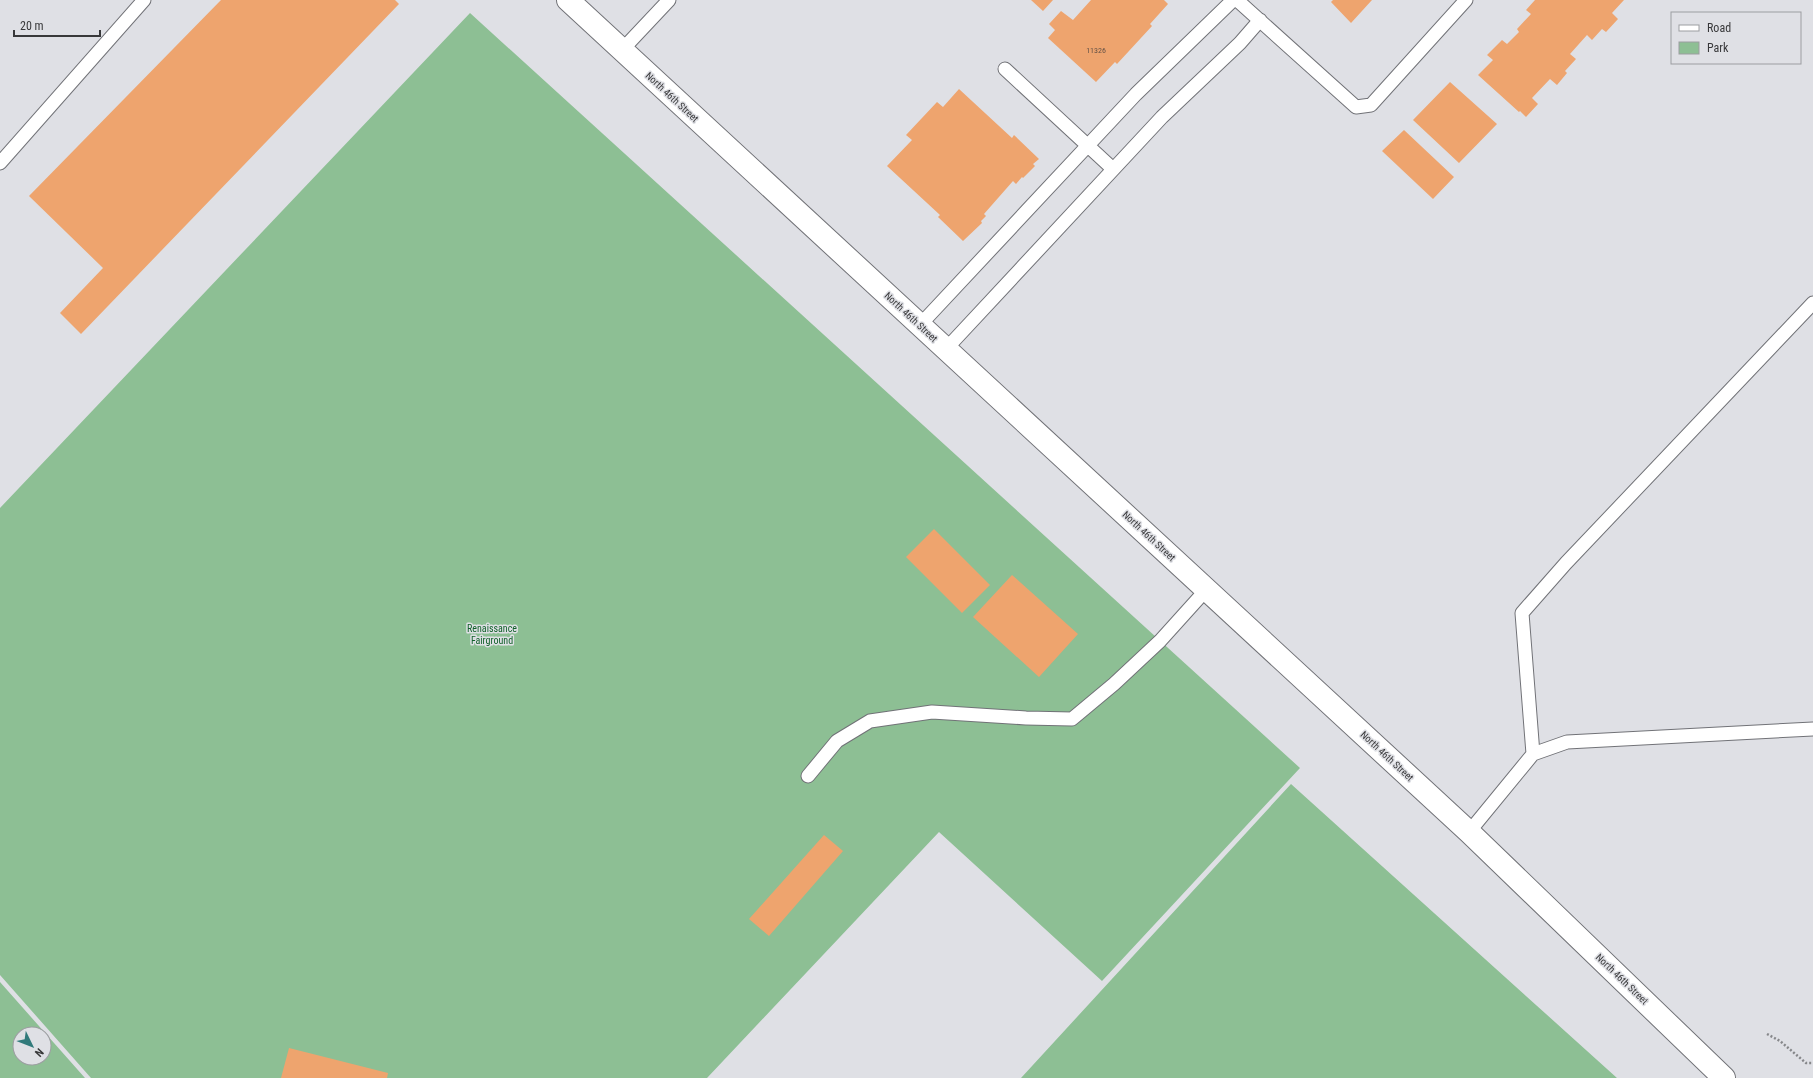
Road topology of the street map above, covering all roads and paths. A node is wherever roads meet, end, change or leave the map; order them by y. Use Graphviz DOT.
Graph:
graph roads {
  1 [pos="144,0"];
  2 [pos="568,0"];
  3 [pos="669,0"];
  4 [pos="1233,0"];
  5 [pos="1237,0"];
  6 [pos="1466,0"];
  7 [pos="1260,20"];
  8 [pos="622,50"];
  9 [pos="1005,69"];
  10 [pos="1087,145"];
  11 [pos="0,163"];
  12 [pos="1114,169"];
  13 [pos="1813,303"];
  14 [pos="920,325"];
  15 [pos="946,349"];
  16 [pos="1206,590"];
  17 [pos="1813,730"];
  18 [pos="1533,754"];
  19 [pos="808,776"];
  20 [pos="1469,832"];
  21 [pos="1767,1034"];
  22 [pos="1813,1064"];
  23 [pos="1724,1078"];
  1 -- 11 [label="lane"];
  2 -- 8 [label="street, North 46th Street"];
  3 -- 8 [label="lane"];
  4 -- 10 [label="lane"];
  5 -- 7 [label="lane"];
  6 -- 7 [label="lane"];
  7 -- 12 [label="lane"];
  8 -- 14 [label="street, North 46th Street"];
  9 -- 10 [label="lane"];
  10 -- 12 [label="lane"];
  10 -- 14 [label="lane"];
  12 -- 15 [label="lane"];
  13 -- 18 [label="lane"];
  14 -- 15 [label="street, North 46th Street"];
  15 -- 16 [label="street, North 46th Street"];
  16 -- 19 [label="lane"];
  16 -- 20 [label="street, North 46th Street"];
  17 -- 18 [label="lane"];
  18 -- 20 [label="lane"];
  20 -- 23 [label="street, North 46th Street"];
  21 -- 22 [label="path"];
}
